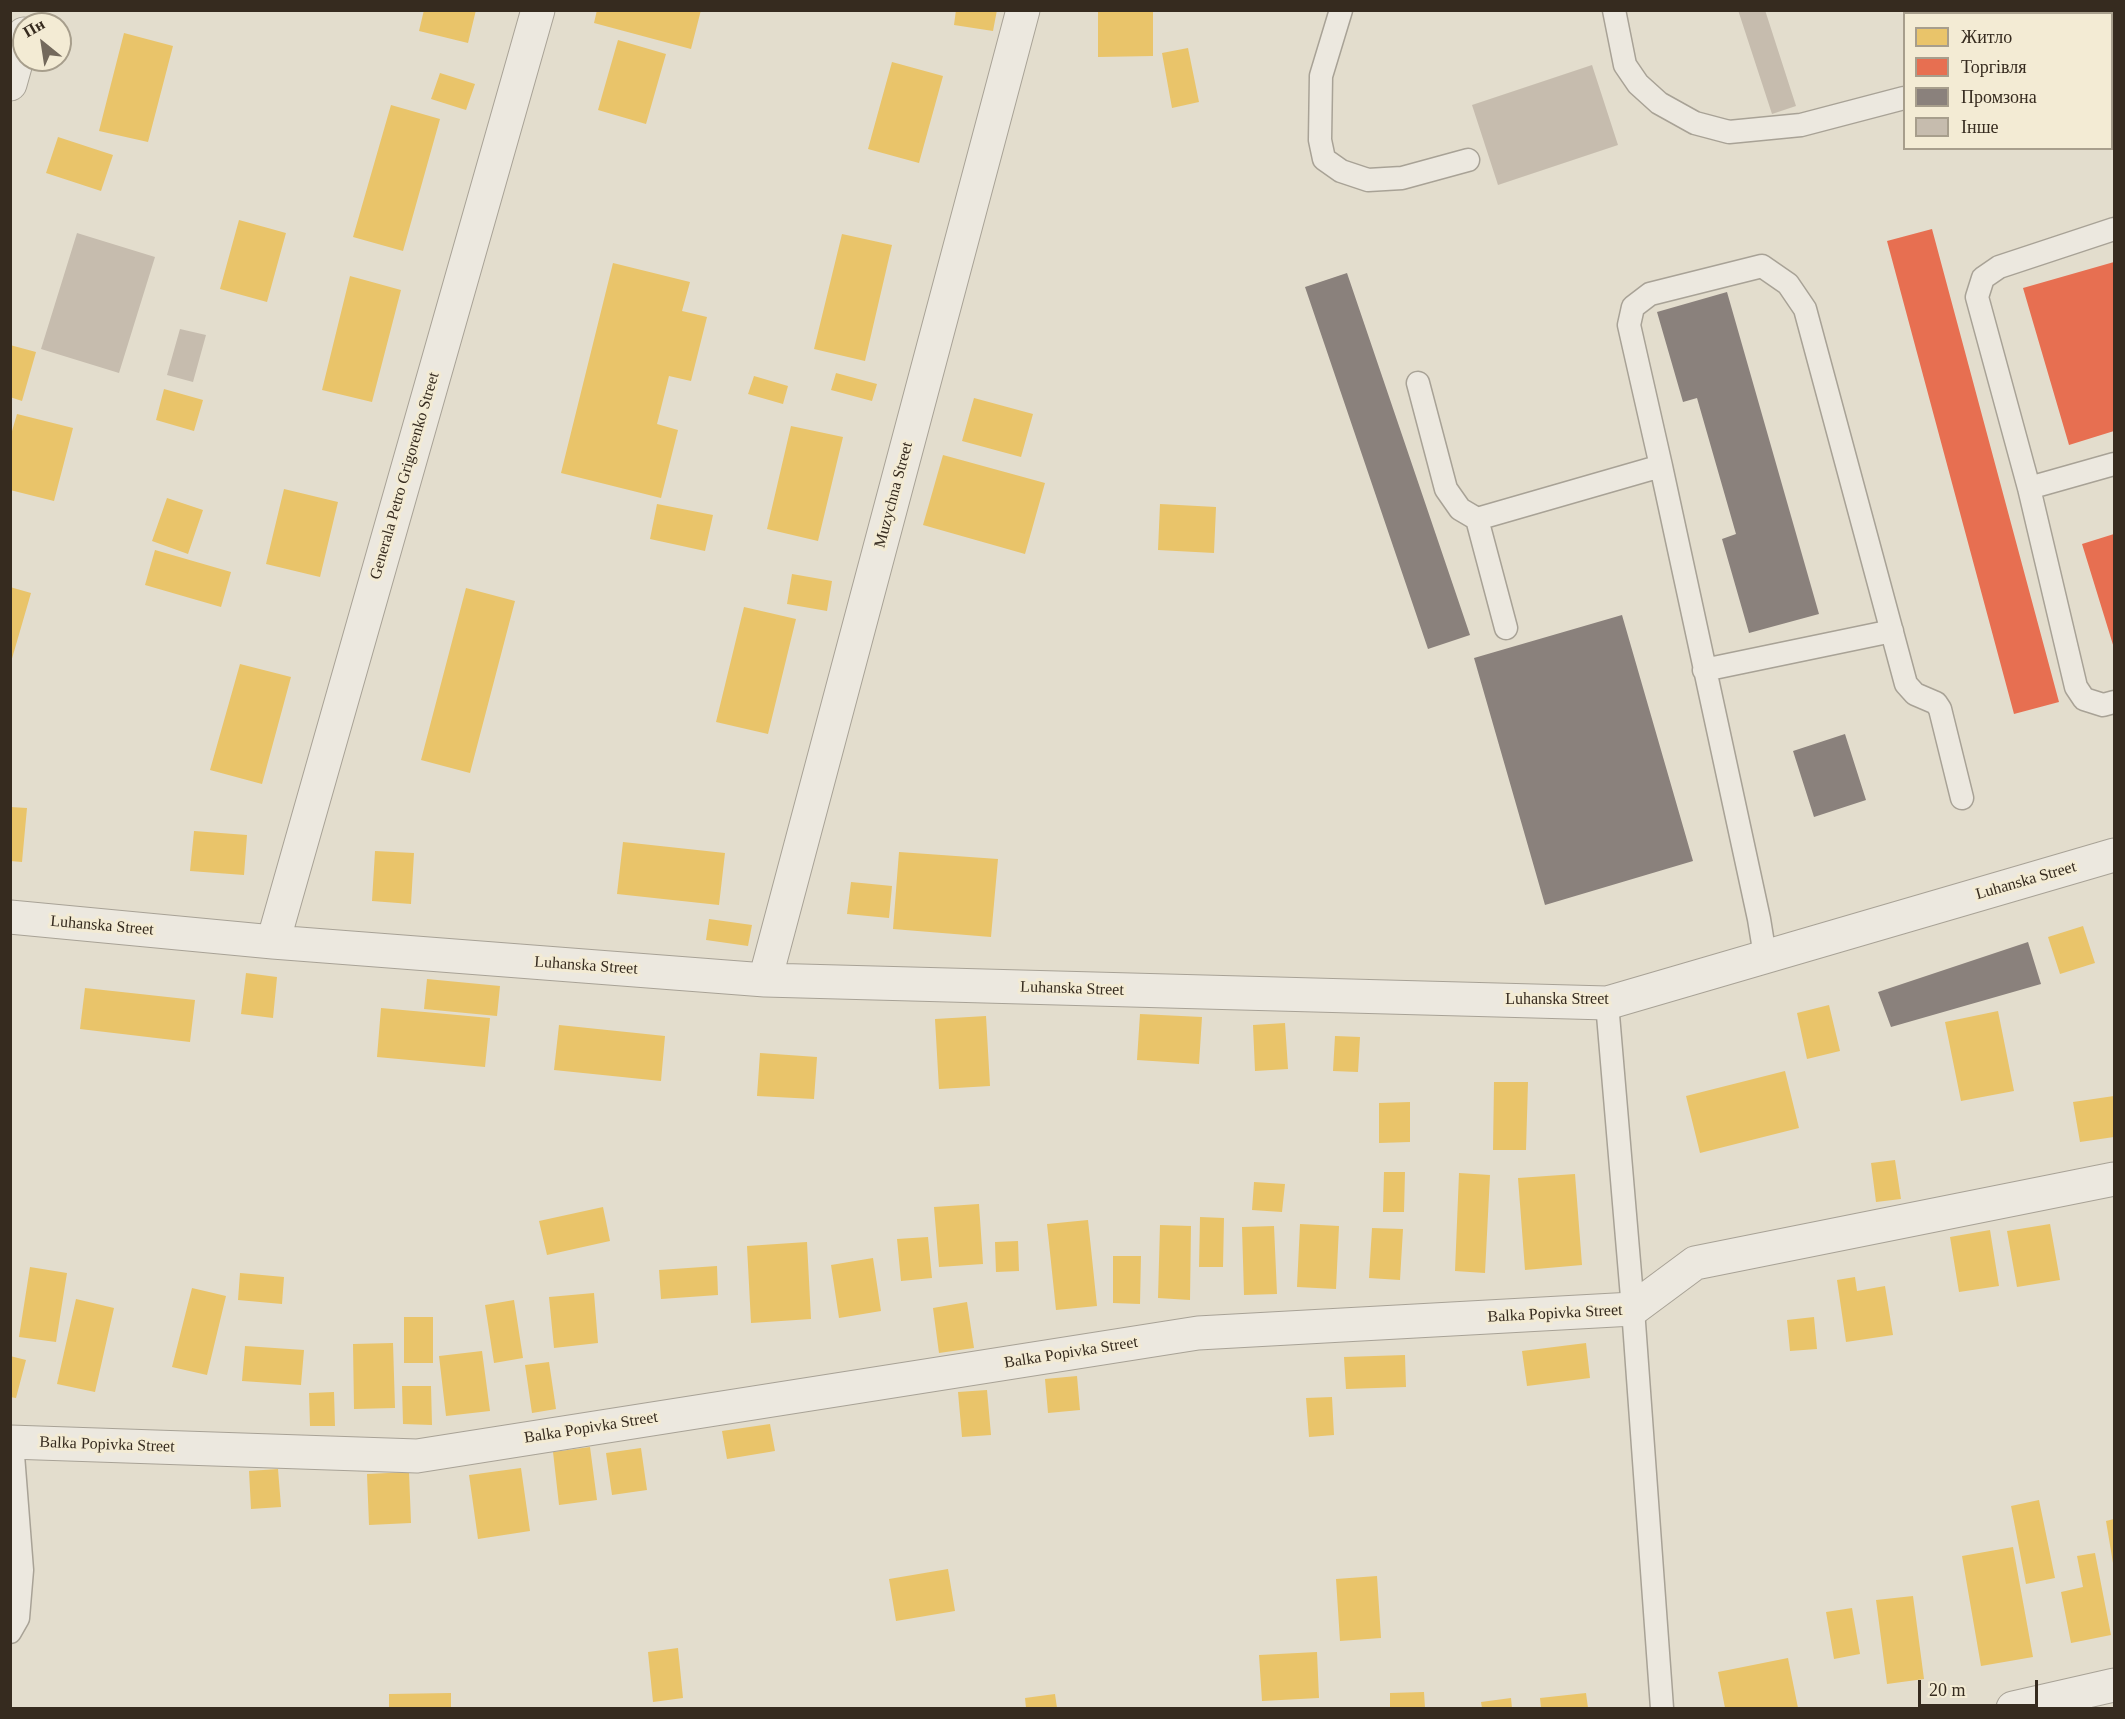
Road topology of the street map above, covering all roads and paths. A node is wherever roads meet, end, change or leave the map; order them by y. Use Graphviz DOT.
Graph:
graph roads {
  1 [pos="538,10"];
  2 [pos="1023,10"];
  3 [pos="1341,10"];
  4 [pos="1614,10"];
  5 [pos="1903,99"];
  6 [pos="1468,160"];
  7 [pos="2115,229"];
  8 [pos="1418,383"];
  9 [pos="2115,464"];
  10 [pos="1661,466"];
  11 [pos="2029,488"];
  12 [pos="1477,519"];
  13 [pos="1506,628"];
  14 [pos="1892,631"];
  15 [pos="1704,670"];
  16 [pos="2115,702"];
  17 [pos="1962,798"];
  18 [pos="2115,855"];
  19 [pos="10,917"];
  20 [pos="273,942"];
  21 [pos="1765,956"];
  22 [pos="765,980"];
  23 [pos="1607,1003"];
  24 [pos="2115,1179"];
  25 [pos="1633,1309"];
  26 [pos="11,1442"];
  27 [pos="10,1632"];
  28 [pos="2115,1686"];
  29 [pos="1662,1708"];
  30 [pos="2013,1708"];
  1 -- 20 [label="street, Generala Petro Grigorenko Street"];
  2 -- 22 [label="street, Muzychna Street"];
  3 -- 6 [label="lane"];
  4 -- 5 [label="lane"];
  7 -- 11 [label="lane"];
  8 -- 12 [label="lane"];
  9 -- 11 [label="lane"];
  10 -- 12 [label="lane"];
  10 -- 14 [label="lane"];
  10 -- 15 [label="lane"];
  11 -- 16 [label="lane"];
  12 -- 13 [label="lane"];
  14 -- 15 [label="lane"];
  14 -- 17 [label="lane"];
  15 -- 21 [label="lane"];
  18 -- 21 [label="street, Luhanska Street"];
  19 -- 20 [label="street, Luhanska Street"];
  20 -- 22 [label="street, Luhanska Street"];
  21 -- 23 [label="street, Luhanska Street"];
  22 -- 23 [label="street, Luhanska Street"];
  23 -- 25 [label="lane"];
  24 -- 25 [label="street, Balka Popivka Street"];
  25 -- 26 [label="street, Balka Popivka Street"];
  25 -- 29 [label="lane"];
  26 -- 27 [label="lane"];
  28 -- 30 [label="street"];
}
